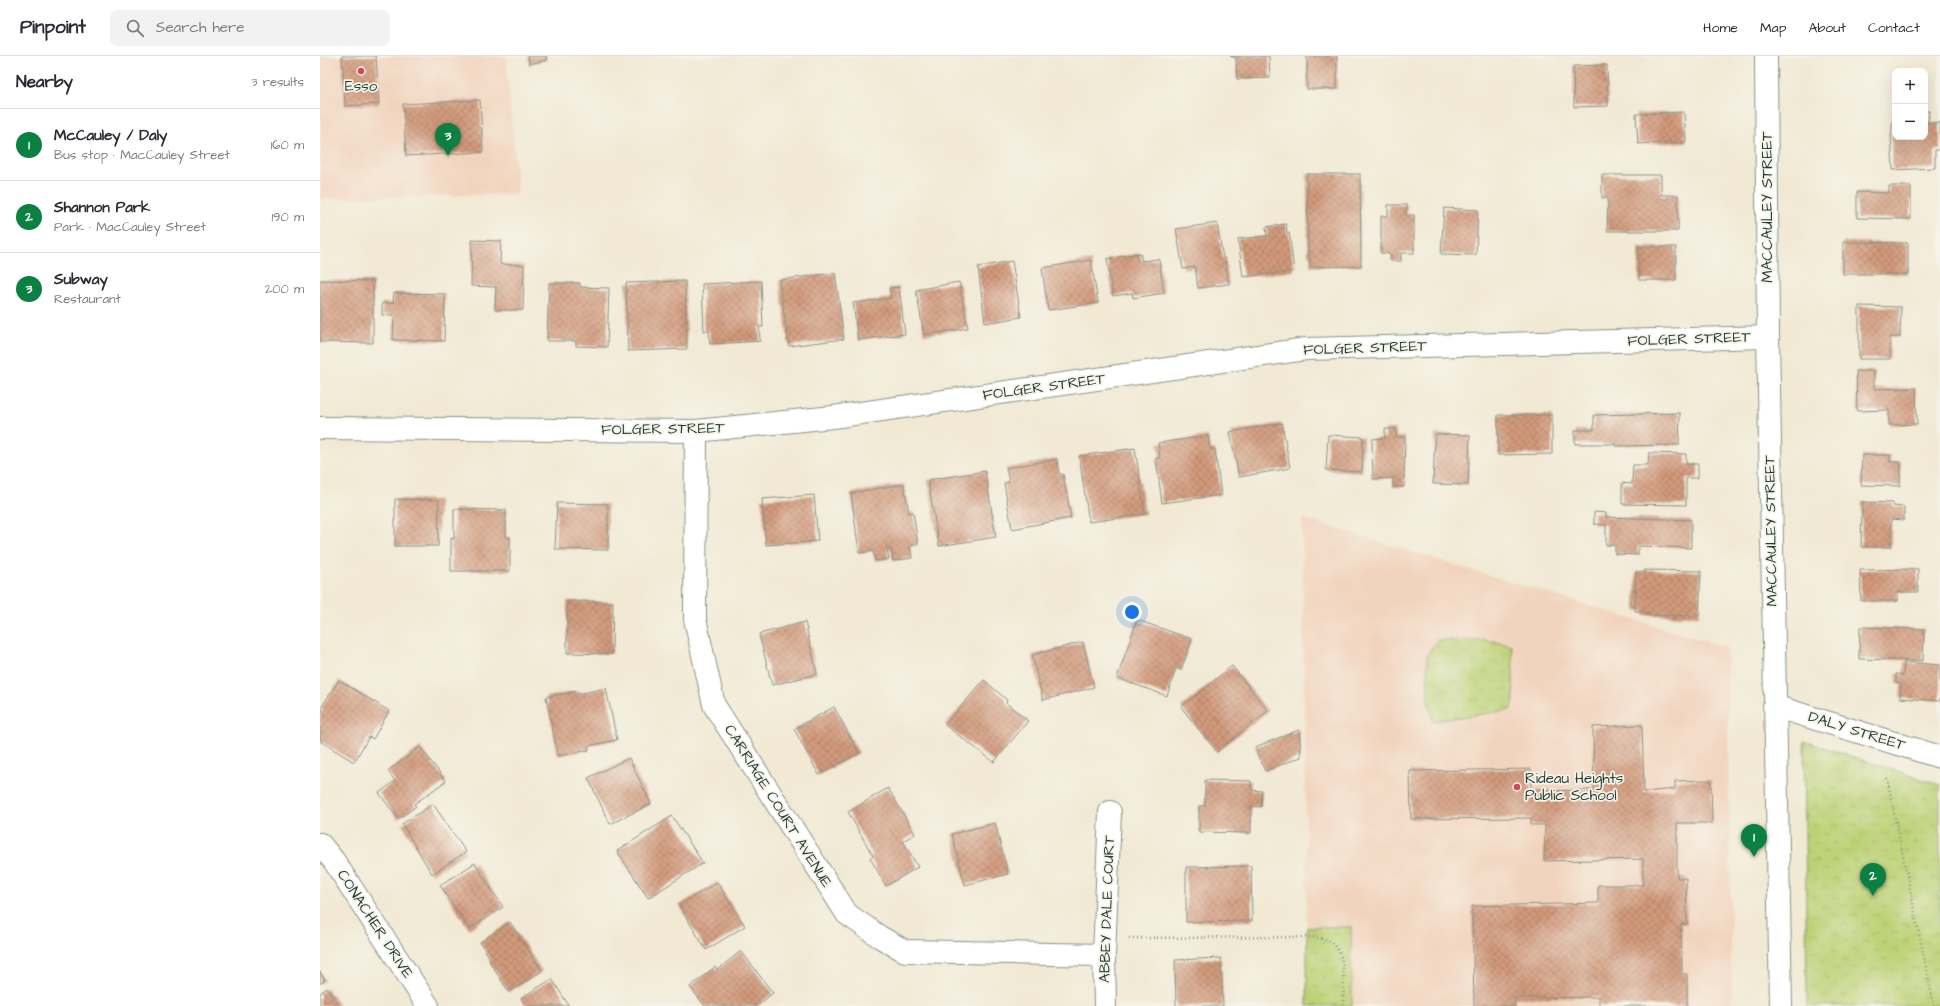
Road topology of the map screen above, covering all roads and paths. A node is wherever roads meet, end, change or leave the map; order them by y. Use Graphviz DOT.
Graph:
graph roads {
  1 [pos="1766,56"];
  2 [pos="1768,337"];
  3 [pos="320,428"];
  4 [pos="696,431"];
  5 [pos="1774,706"];
  6 [pos="1940,757"];
  7 [pos="1887,778"];
  8 [pos="1110,812"];
  9 [pos="320,844"];
  10 [pos="1105,947"];
  11 [pos="428,1006"];
  12 [pos="1105,1006"];
  13 [pos="1343,1006"];
  14 [pos="1781,1006"];
  15 [pos="1934,1006"];
  1 -- 2 [label="street, MACCAULEY STREET"];
  2 -- 4 [label="street, FOLGER STREET"];
  2 -- 5 [label="street, MACCAULEY STREET"];
  3 -- 4 [label="street, FOLGER STREET"];
  4 -- 10 [label="street, CARRIAGE COURT AVENUE"];
  5 -- 6 [label="street, DALY STREET"];
  5 -- 14 [label="street, MACCAULEY STREET"];
  7 -- 15 [label="path"];
  8 -- 10 [label="street, ABBEY DALE COURT"];
  9 -- 11 [label="street, CONACHER DRIVE"];
  10 -- 12 [label="street, ABBEY DALE COURT"];
  10 -- 13 [label="path"];
}
